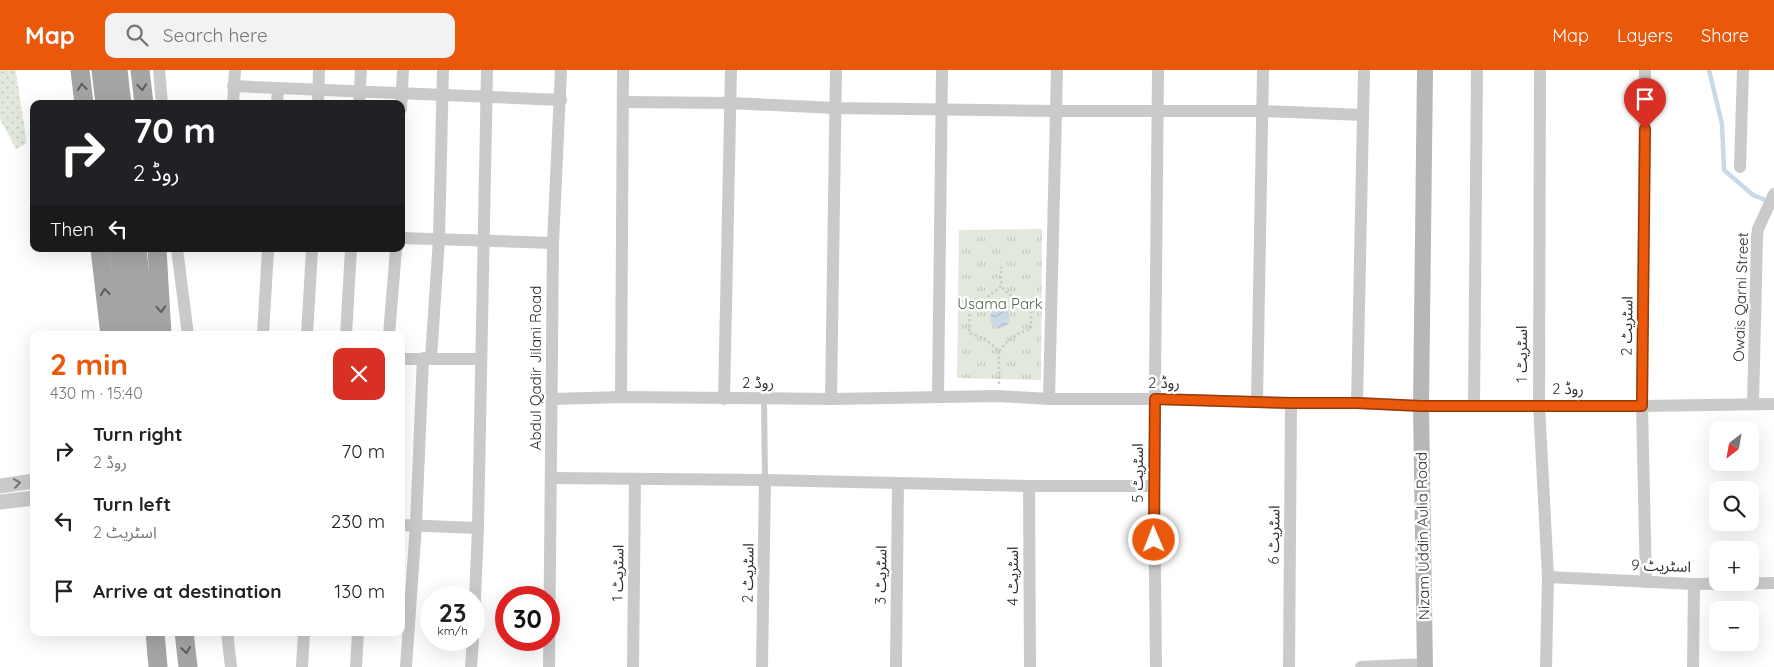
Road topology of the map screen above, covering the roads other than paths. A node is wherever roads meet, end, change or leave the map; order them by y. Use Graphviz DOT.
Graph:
graph roads {
  1 [pos="80,70"];
  2 [pos="101,70"];
  3 [pos="118,70"];
  4 [pos="140,70"];
  5 [pos="159,70"];
  6 [pos="235,70"];
  7 [pos="320,70"];
  8 [pos="361,70"];
  9 [pos="403,70"];
  10 [pos="443,70"];
  11 [pos="487,70"];
  12 [pos="561,70"];
  13 [pos="623,70"];
  14 [pos="731,70"];
  15 [pos="836,70"];
  16 [pos="942,70"];
  17 [pos="1057,70"];
  18 [pos="1158,70"];
  19 [pos="1263,70"];
  20 [pos="1364,70"];
  21 [pos="1425,70"];
  22 [pos="1478,70"];
  23 [pos="1540,70"];
  24 [pos="1646,70"];
  25 [pos="1743,70"];
  26 [pos="234,86"];
  27 [pos="278,88"];
  28 [pos="319,90"];
  29 [pos="402,93"];
  30 [pos="442,95"];
  31 [pos="486,96"];
  32 [pos="360,98"];
  33 [pos="84,100"];
  34 [pos="105,100"];
  35 [pos="122,100"];
  36 [pos="144,100"];
  37 [pos="162,100"];
  38 [pos="233,100"];
  39 [pos="277,100"];
  40 [pos="318,100"];
  41 [pos="402,100"];
  42 [pos="561,100"];
  43 [pos="623,102"];
  44 [pos="730,103"];
  45 [pos="835,108"];
  46 [pos="941,109"];
  47 [pos="1056,111"];
  48 [pos="1157,112"];
  49 [pos="1262,112"];
  50 [pos="1362,115"];
  51 [pos="1740,166"];
  52 [pos="1773,195"];
  53 [pos="405,238"];
  54 [pos="439,239"];
  55 [pos="485,242"];
  56 [pos="553,243"];
  57 [pos="100,252"];
  58 [pos="119,252"];
  59 [pos="137,252"];
  60 [pos="157,252"];
  61 [pos="177,252"];
  62 [pos="268,252"];
  63 [pos="312,252"];
  64 [pos="351,252"];
  65 [pos="396,252"];
  66 [pos="110,331"];
  67 [pos="128,331"];
  68 [pos="146,331"];
  69 [pos="162,331"];
  70 [pos="187,331"];
  71 [pos="263,331"];
  72 [pos="307,331"];
  73 [pos="346,331"];
  74 [pos="389,331"];
  75 [pos="427,358"];
  76 [pos="405,359"];
  77 [pos="481,359"];
  78 [pos="938,396"];
  79 [pos="621,397"];
  80 [pos="764,398"];
  81 [pos="553,399"];
  82 [pos="724,399"];
  83 [pos="831,399"];
  84 [pos="1049,399"];
  85 [pos="1155,399"];
  86 [pos="1257,402"];
  87 [pos="1291,403"];
  88 [pos="1357,403"];
  89 [pos="1753,404"];
  90 [pos="1774,404"];
  91 [pos="1538,405"];
  92 [pos="1421,406"];
  93 [pos="1474,406"];
  94 [pos="1642,406"];
  95 [pos="552,478"];
  96 [pos="635,480"];
  97 [pos="765,480"];
  98 [pos="30,482"];
  99 [pos="898,483"];
  100 [pos="0,486"];
  101 [pos="1029,486"];
  102 [pos="1154,486"];
  103 [pos="30,498"];
  104 [pos="0,502"];
  105 [pos="405,525"];
  106 [pos="416,525"];
  107 [pos="478,528"];
  108 [pos="1548,577"];
  109 [pos="1646,582"];
  110 [pos="1774,583"];
  111 [pos="1694,584"];
  112 [pos="476,586"];
  113 [pos="154,636"];
  114 [pos="184,636"];
  115 [pos="227,636"];
  116 [pos="304,636"];
  117 [pos="358,636"];
  118 [pos="472,651"];
  119 [pos="1425,665"];
  120 [pos="158,667"];
  121 [pos="188,667"];
  122 [pos="231,667"];
  123 [pos="302,667"];
  124 [pos="356,667"];
  125 [pos="406,667"];
  126 [pos="471,667"];
  127 [pos="550,667"];
  128 [pos="633,667"];
  129 [pos="762,667"];
  130 [pos="896,667"];
  131 [pos="1030,667"];
  132 [pos="1156,667"];
  133 [pos="1288,667"];
  134 [pos="1361,667"];
  135 [pos="1546,667"];
  136 [pos="1693,667"];
  33 -- 1 [label="main road, one-way"];
  2 -- 34 [label="main road"];
  3 -- 35 [label="main road"];
  4 -- 36 [label="main road, one-way"];
  5 -- 37 [label="street"];
  6 -- 26 [label="street"];
  7 -- 28 [label="street"];
  8 -- 32 [label="street"];
  9 -- 29 [label="street"];
  10 -- 30 [label="street"];
  11 -- 31 [label="street"];
  12 -- 42 [label="street, Abdul Qadir Jilani Road"];
  13 -- 43 [label="street"];
  14 -- 44 [label="street"];
  15 -- 45 [label="street"];
  16 -- 46 [label="street"];
  17 -- 47 [label="street"];
  18 -- 48 [label="street, اسٹریٹ 5"];
  19 -- 49 [label="street"];
  20 -- 50 [label="street"];
  21 -- 92 [label="main road, Nizam Uddin Aulia Road"];
  22 -- 93 [label="street"];
  23 -- 91 [label="street, اسٹریٹ 1"];
  24 -- 94 [label="street, اسٹریٹ 2"];
  25 -- 51 [label="street"];
  26 -- 27 [label="street"];
  26 -- 38 [label="street"];
  27 -- 28 [label="street"];
  27 -- 39 [label="street"];
  28 -- 32 [label="street"];
  28 -- 40 [label="street"];
  29 -- 30 [label="street"];
  29 -- 32 [label="street"];
  29 -- 41 [label="street"];
  30 -- 31 [label="street"];
  30 -- 54 [label="street"];
  31 -- 42 [label="street"];
  31 -- 55 [label="street"];
  42 -- 56 [label="street, Abdul Qadir Jilani Road"];
  43 -- 44 [label="street"];
  43 -- 79 [label="street"];
  44 -- 45 [label="street"];
  44 -- 82 [label="street"];
  45 -- 46 [label="street"];
  45 -- 83 [label="street"];
  46 -- 47 [label="street"];
  46 -- 78 [label="street"];
  47 -- 48 [label="street"];
  47 -- 84 [label="street"];
  48 -- 49 [label="street"];
  48 -- 85 [label="street, اسٹریٹ 5"];
  49 -- 50 [label="street"];
  49 -- 86 [label="street"];
  50 -- 88 [label="street"];
  52 -- 89 [label="street, Owais Qarni Street"];
  53 -- 54 [label="street"];
  54 -- 55 [label="street"];
  54 -- 75 [label="street"];
  55 -- 56 [label="street"];
  55 -- 77 [label="street"];
  56 -- 81 [label="street, Abdul Qadir Jilani Road"];
  66 -- 57 [label="main road, one-way"];
  58 -- 67 [label="main road"];
  59 -- 68 [label="main road"];
  60 -- 69 [label="main road, one-way"];
  61 -- 70 [label="street"];
  62 -- 71 [label="street"];
  63 -- 72 [label="street"];
  64 -- 73 [label="street"];
  65 -- 74 [label="street"];
  75 -- 76 [label="street"];
  75 -- 77 [label="street"];
  75 -- 106 [label="street"];
  77 -- 107 [label="street"];
  78 -- 83 [label="street, روڈ 2"];
  78 -- 84 [label="street, روڈ 2"];
  79 -- 81 [label="street, روڈ 2"];
  79 -- 82 [label="street, روڈ 2"];
  80 -- 82 [label="street, روڈ 2"];
  80 -- 83 [label="street, روڈ 2"];
  80 -- 97 [label="lane"];
  81 -- 95 [label="street, Abdul Qadir Jilani Road"];
  84 -- 85 [label="street, روڈ 2"];
  85 -- 86 [label="street, روڈ 2"];
  85 -- 102 [label="street, اسٹریٹ 5"];
  86 -- 87 [label="street, روڈ 2"];
  87 -- 88 [label="street, روڈ 2"];
  87 -- 133 [label="street, اسٹریٹ 6"];
  88 -- 92 [label="street, روڈ 2"];
  89 -- 90 [label="street, روڈ 2"];
  89 -- 94 [label="street, روڈ 2"];
  91 -- 93 [label="street, روڈ 2"];
  91 -- 94 [label="street, روڈ 2"];
  91 -- 108 [label="street, اسٹریٹ 1"];
  92 -- 93 [label="street, روڈ 2"];
  92 -- 119 [label="main road, Nizam Uddin Aulia Road"];
  94 -- 109 [label="street, اسٹریٹ 2"];
  95 -- 96 [label="street"];
  95 -- 127 [label="street, Abdul Qadir Jilani Road"];
  96 -- 97 [label="street"];
  96 -- 128 [label="street, اسٹریٹ 1"];
  97 -- 99 [label="street"];
  97 -- 129 [label="street, اسٹریٹ 2"];
  100 -- 98 [label="street, one-way"];
  99 -- 101 [label="street"];
  99 -- 130 [label="street, اسٹریٹ 3"];
  101 -- 102 [label="street"];
  101 -- 131 [label="street, اسٹریٹ 4"];
  102 -- 132 [label="street, اسٹریٹ 5"];
  103 -- 104 [label="street"];
  105 -- 106 [label="street"];
  106 -- 107 [label="street"];
  106 -- 125 [label="street"];
  107 -- 112 [label="street"];
  108 -- 109 [label="street, اسٹریٹ 9"];
  108 -- 135 [label="street, اسٹریٹ 1"];
  109 -- 111 [label="street, اسٹریٹ 9"];
  110 -- 111 [label="street, اسٹریٹ 9"];
  111 -- 136 [label="street"];
  113 -- 120 [label="main road"];
  114 -- 121 [label="main road, one-way"];
  115 -- 122 [label="street"];
  116 -- 123 [label="street"];
  117 -- 124 [label="street"];
  118 -- 126 [label="street"];
  119 -- 134 [label="street"];
}
